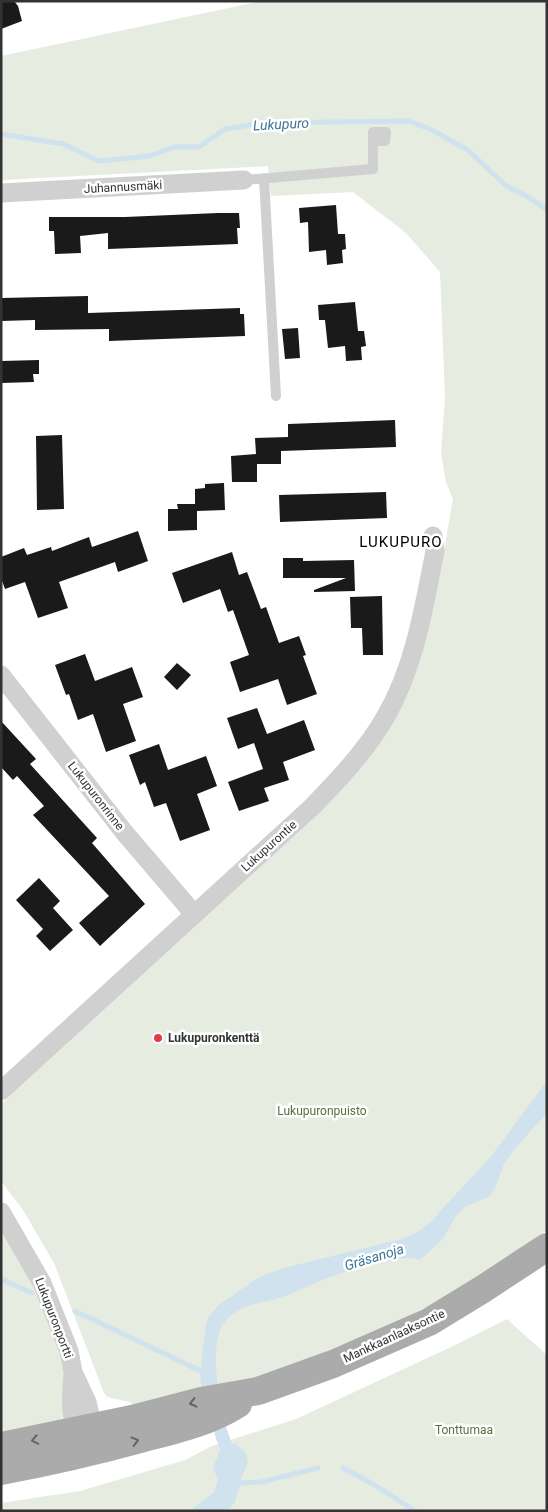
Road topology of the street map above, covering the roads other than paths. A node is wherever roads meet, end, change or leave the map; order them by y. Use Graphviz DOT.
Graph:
graph roads {
  1 [pos="373,141"];
  2 [pos="264,178"];
  3 [pos="244,180"];
  4 [pos="1,193"];
  5 [pos="276,396"];
  6 [pos="434,536"];
  7 [pos="1,675"];
  8 [pos="194,914"];
  9 [pos="1,1091"];
  10 [pos="1,1212"];
  11 [pos="547,1247"];
  12 [pos="85,1437"];
  13 [pos="1,1446"];
  14 [pos="1,1471"];
  1 -- 2 [label="lane"];
  2 -- 3 [label="lane"];
  2 -- 5 [label="lane"];
  3 -- 4 [label="street, Juhannusmäki"];
  6 -- 8 [label="street, Lukupurontie"];
  7 -- 8 [label="street, Lukupuronrinne"];
  8 -- 9 [label="street, Lukupurontie"];
  10 -- 12 [label="street, Lukupuronportti"];
  11 -- 12 [label="main road, Mankkaanlaaksontie"];
  12 -- 13 [label="main road, Mankkaanlaaksontie, one-way"];
  12 -- 14 [label="main road, Mankkaanlaaksontie"];
}
